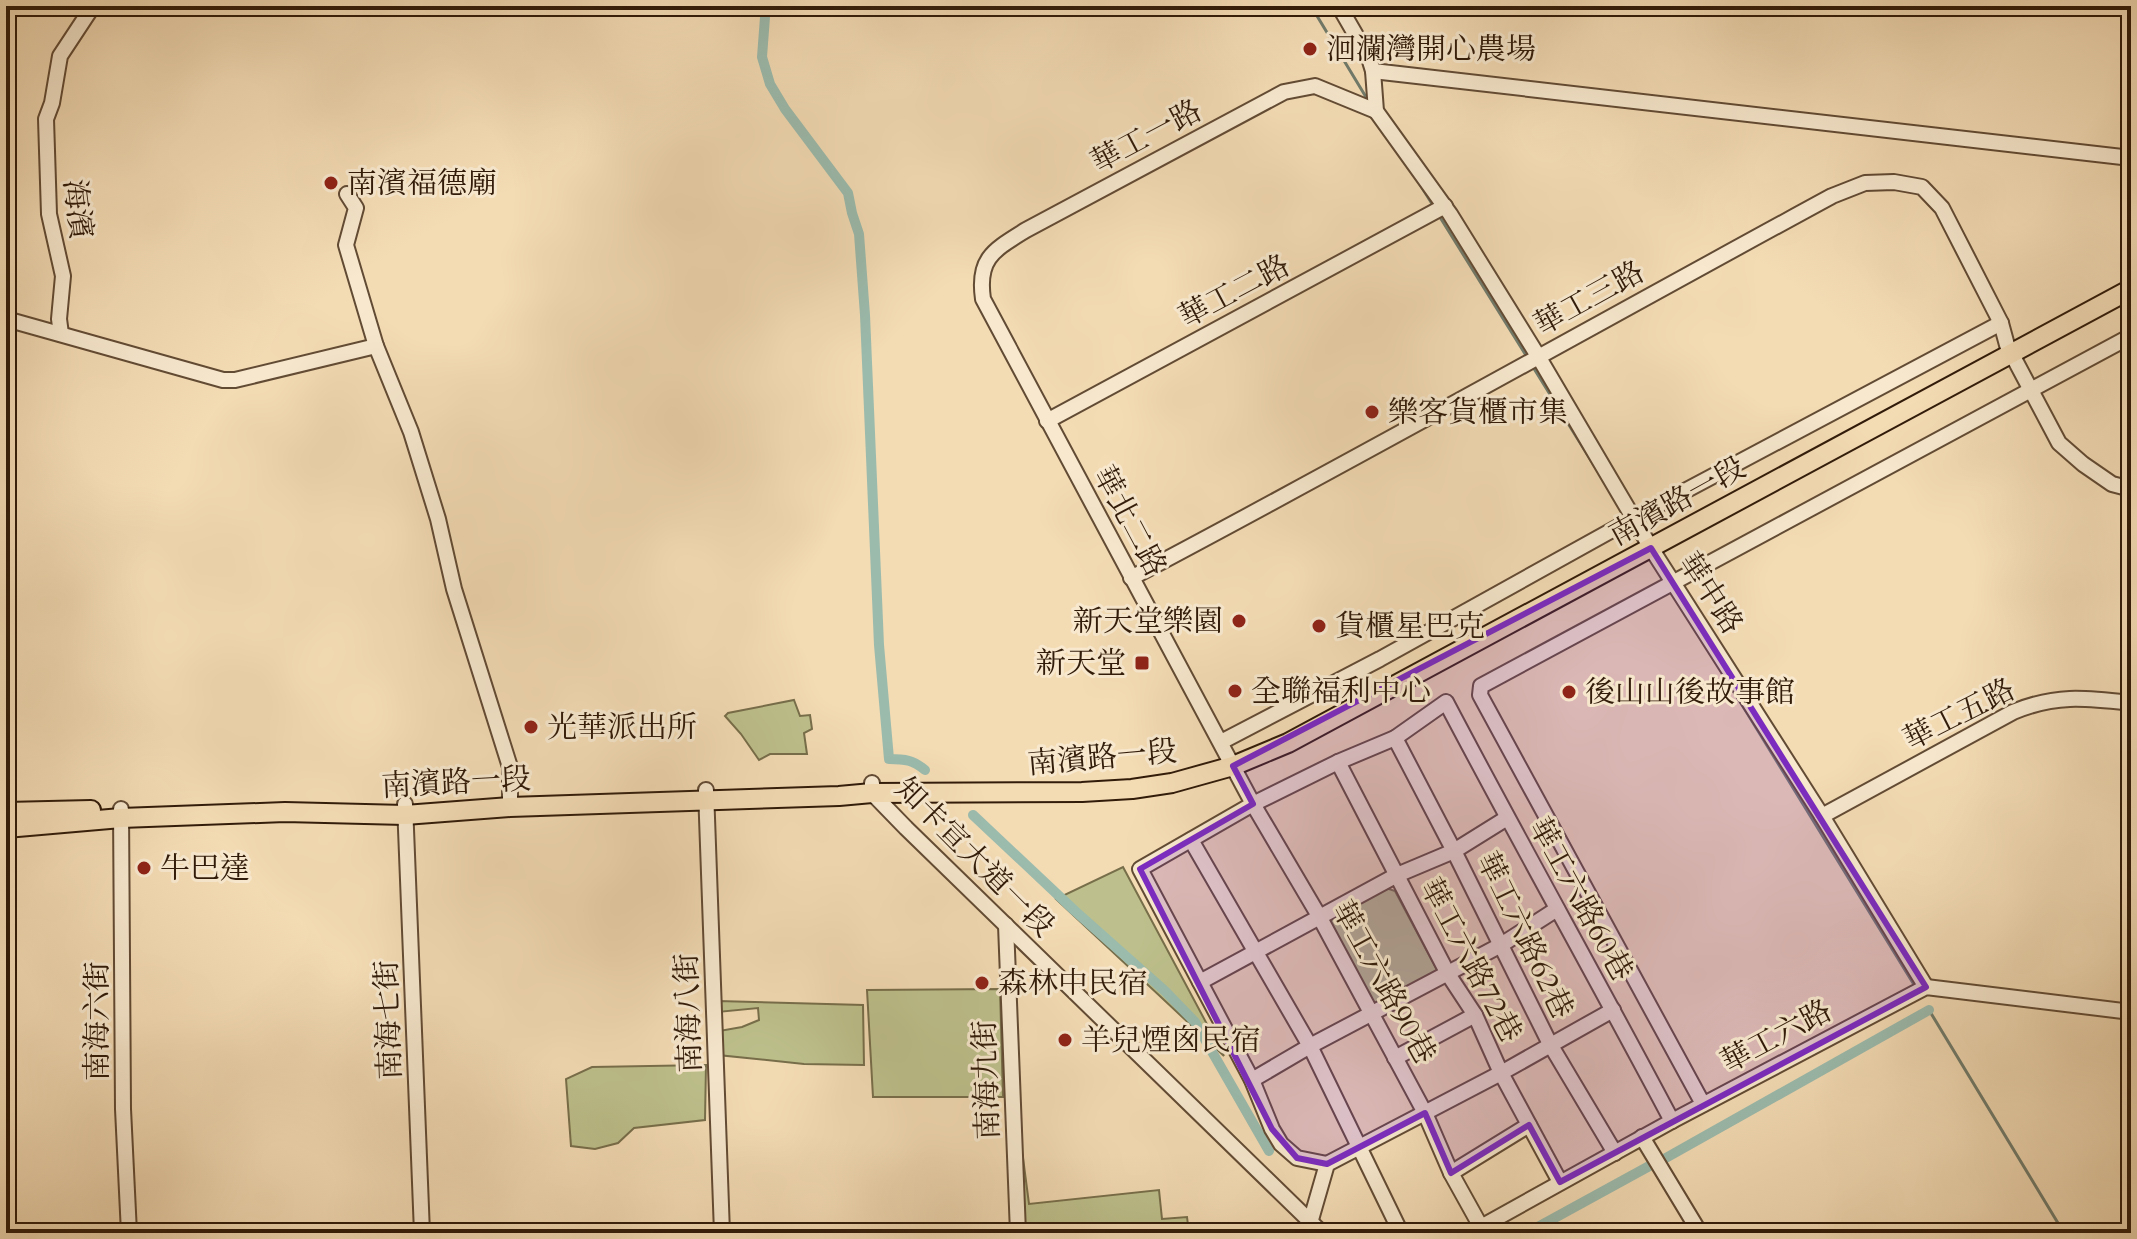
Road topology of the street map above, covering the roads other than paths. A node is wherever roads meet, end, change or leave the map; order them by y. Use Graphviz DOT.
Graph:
graph roads {
  1 [pos="93,6"];
  2 [pos="1339,6"];
  3 [pos="1371,65"];
  4 [pos="1376,111"];
  5 [pos="2131,158"];
  6 [pos="347,194"];
  7 [pos="1445,206"];
  8 [pos="2131,277"];
  9 [pos="2131,289"];
  10 [pos="983,299"];
  11 [pos="6,319"];
  12 [pos="2001,323"];
  13 [pos="61,334"];
  14 [pos="2131,336"];
  15 [pos="376,346"];
  16 [pos="2009,349"];
  17 [pos="1538,356"];
  18 [pos="2032,391"];
  19 [pos="1047,421"];
  20 [pos="2131,489"];
  21 [pos="1634,518"];
  22 [pos="1648,543"];
  23 [pos="1131,578"];
  24 [pos="1674,583"];
  25 [pos="2131,703"];
  26 [pos="1395,738"];
  27 [pos="1227,755"];
  28 [pos="1338,762"];
  29 [pos="872,788"];
  30 [pos="706,795"];
  31 [pos="509,802"];
  32 [pos="1253,804"];
  33 [pos="405,810"];
  34 [pos="6,812"];
  35 [pos="121,813"];
  36 [pos="1822,816"];
  37 [pos="1507,818"];
  38 [pos="6,828"];
  39 [pos="1191,840"];
  40 [pos="1454,851"];
  41 [pos="1397,875"];
  42 [pos="1557,909"];
  43 [pos="1319,916"];
  44 [pos="1006,925"];
  45 [pos="1501,945"];
  46 [pos="1256,950"];
  47 [pos="1448,974"];
  48 [pos="1200,982"];
  49 [pos="1926,987"];
  50 [pos="1613,1010"];
  51 [pos="2131,1012"];
  52 [pos="1370,1014"];
  53 [pos="1475,1015"];
  54 [pos="1550,1044"];
  55 [pos="1310,1046"];
  56 [pos="1395,1058"];
  57 [pos="1501,1073"];
  58 [pos="1252,1080"];
  59 [pos="1703,1104"];
  60 [pos="1425,1113"];
  61 [pos="1672,1121"];
  62 [pos="1529,1125"];
  63 [pos="1642,1137"];
  64 [pos="1360,1148"];
  65 [pos="1615,1153"];
  66 [pos="1327,1164"];
  67 [pos="1451,1173"];
  68 [pos="1560,1182"];
  69 [pos="1314,1230"];
  70 [pos="1476,1230"];
  71 [pos="129,1233"];
  72 [pos="422,1233"];
  73 [pos="722,1233"];
  74 [pos="1018,1233"];
  75 [pos="1401,1233"];
  76 [pos="1700,1233"];
  1 -- 13 [label="street, 海濱"];
  2 -- 3 [label="street"];
  3 -- 4 [label="street"];
  3 -- 5 [label="street"];
  4 -- 7 [label="street, 華中路"];
  4 -- 10 [label="street, 華工一路"];
  6 -- 15 [label="street"];
  7 -- 17 [label="street, 華中路"];
  7 -- 19 [label="street, 華工二路"];
  8 -- 16 [label="main road, 南濱路一段"];
  9 -- 16 [label="main road, 南濱路一段"];
  10 -- 19 [label="street, 華北二路"];
  11 -- 13 [label="street"];
  12 -- 16 [label="street, 華工三路"];
  12 -- 17 [label="street, 華工三路"];
  12 -- 21 [label="street"];
  13 -- 15 [label="street"];
  14 -- 18 [label="street"];
  15 -- 31 [label="street"];
  16 -- 18 [label="street, 華工三路"];
  16 -- 22 [label="main road, 南濱路一段"];
  17 -- 21 [label="street, 華中路"];
  17 -- 23 [label="street, 華工三路"];
  18 -- 20 [label="street, 華工三路"];
  18 -- 24 [label="street"];
  19 -- 23 [label="street, 華北二路"];
  21 -- 22 [label="street, 華中路"];
  21 -- 27 [label="street"];
  22 -- 24 [label="street, 華中路"];
  22 -- 27 [label="main road, 南濱路一段"];
  23 -- 27 [label="street, 華北二路"];
  24 -- 36 [label="street, 華中路"];
  24 -- 59 [label="street"];
  25 -- 36 [label="street, 華工五路"];
  26 -- 28 [label="street"];
  26 -- 37 [label="street, 華工六路60巷"];
  26 -- 40 [label="street, 華工六路62巷"];
  27 -- 29 [label="main road, 南濱路一段"];
  27 -- 32 [label="street, 華工六路90巷"];
  28 -- 32 [label="street"];
  28 -- 41 [label="street, 華工六路72巷"];
  29 -- 30 [label="main road, 南濱路一段"];
  29 -- 44 [label="street, 知卡宣大道一段"];
  30 -- 31 [label="main road, 南濱路一段"];
  30 -- 73 [label="street, 南海八街"];
  31 -- 33 [label="main road, 南濱路一段"];
  32 -- 39 [label="street"];
  32 -- 43 [label="street, 華工六路90巷"];
  33 -- 35 [label="main road, 南濱路一段"];
  33 -- 72 [label="street, 南海七街"];
  34 -- 35 [label="main road, 南濱路一段"];
  35 -- 38 [label="main road, 南濱路一段"];
  35 -- 71 [label="street, 南海六街"];
  36 -- 49 [label="street, 華中路"];
  37 -- 40 [label="street"];
  37 -- 42 [label="street, 華工六路60巷"];
  39 -- 46 [label="street"];
  39 -- 48 [label="street"];
  40 -- 41 [label="street"];
  40 -- 45 [label="street, 華工六路62巷"];
  41 -- 43 [label="street"];
  41 -- 47 [label="street, 華工六路72巷"];
  42 -- 45 [label="street"];
  42 -- 50 [label="street, 華工六路60巷"];
  43 -- 46 [label="street"];
  43 -- 52 [label="street, 華工六路90巷"];
  44 -- 69 [label="street, 知卡宣大道一段"];
  44 -- 74 [label="street, 南海九街"];
  45 -- 47 [label="street"];
  45 -- 54 [label="street, 華工六路62巷"];
  46 -- 48 [label="street"];
  46 -- 55 [label="street"];
  47 -- 52 [label="street"];
  47 -- 53 [label="street, 華工六路72巷"];
  48 -- 58 [label="street"];
  49 -- 51 [label="street"];
  49 -- 59 [label="street, 華工六路"];
  50 -- 54 [label="street"];
  50 -- 61 [label="street, 華工六路60巷"];
  52 -- 55 [label="street"];
  52 -- 56 [label="street, 華工六路90巷"];
  53 -- 56 [label="street"];
  53 -- 57 [label="street, 華工六路72巷"];
  54 -- 57 [label="street"];
  54 -- 65 [label="street, 華工六路62巷"];
  55 -- 58 [label="street"];
  55 -- 64 [label="street"];
  56 -- 60 [label="street, 華工六路90巷"];
  57 -- 60 [label="street"];
  57 -- 62 [label="street, 華工六路72巷"];
  58 -- 66 [label="street"];
  59 -- 61 [label="street, 華工六路"];
  60 -- 64 [label="street"];
  60 -- 67 [label="street, 華工六路90巷"];
  61 -- 63 [label="street, 華工六路"];
  62 -- 67 [label="street"];
  62 -- 68 [label="street, 華工六路72巷"];
  63 -- 65 [label="street, 華工六路"];
  63 -- 76 [label="street"];
  64 -- 66 [label="street"];
  64 -- 75 [label="street"];
  65 -- 68 [label="street, 華工六路"];
  66 -- 69 [label="street"];
  67 -- 70 [label="street, 華工六路90巷"];
  68 -- 70 [label="street, 華工六路"];
}
